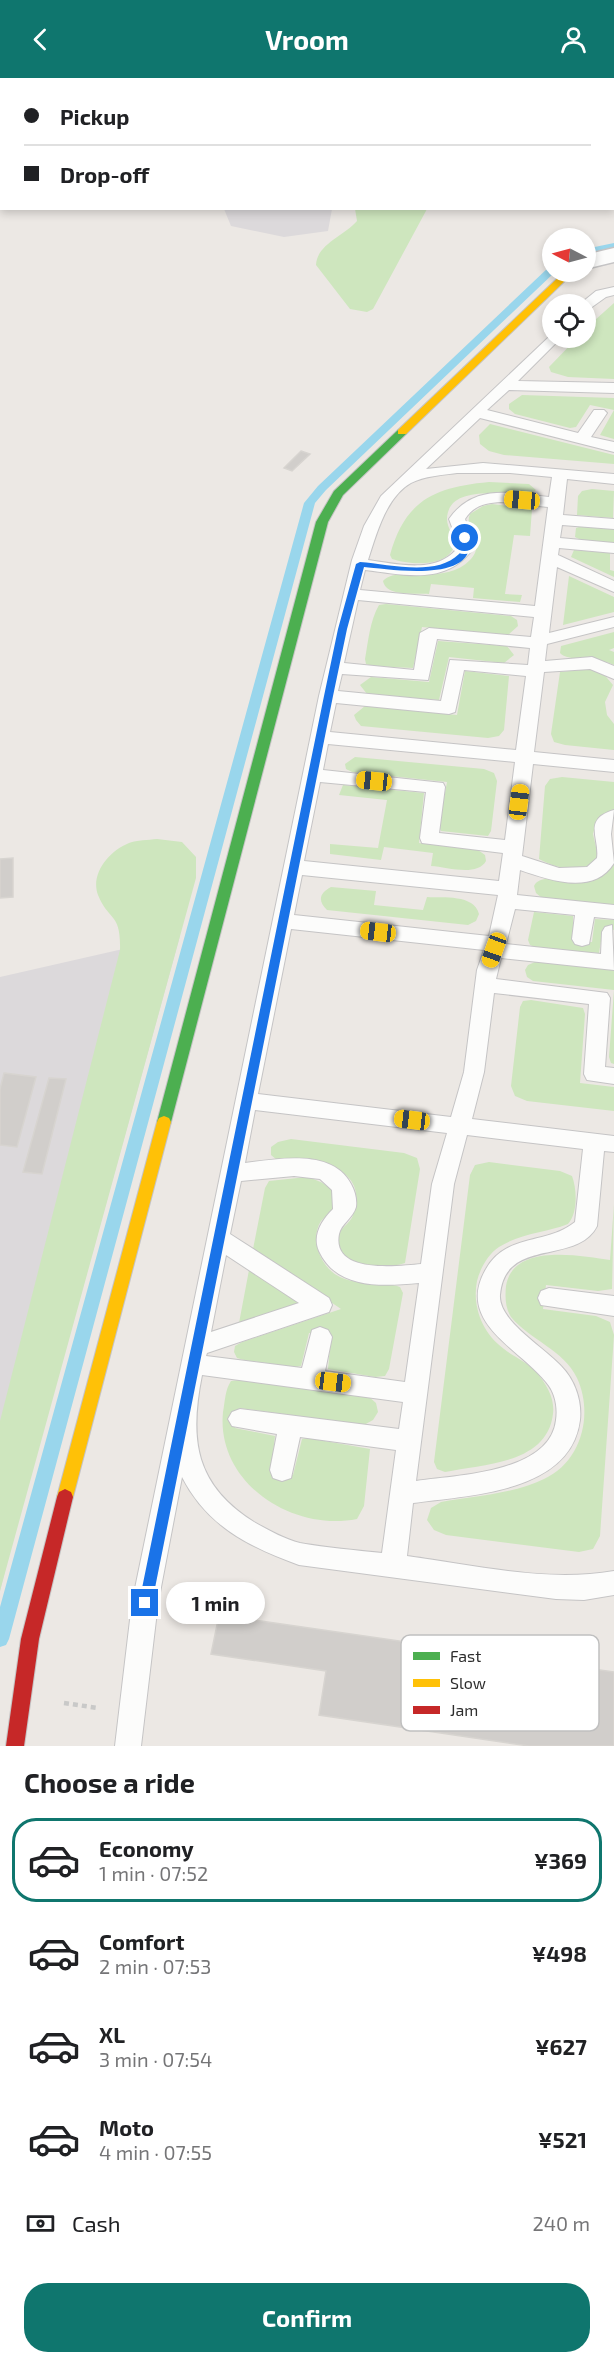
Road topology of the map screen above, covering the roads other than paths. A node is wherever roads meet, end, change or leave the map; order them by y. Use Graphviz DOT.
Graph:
graph roads {
  1 [pos="614,255"];
  2 [pos="596,259"];
  3 [pos="558,282"];
  4 [pos="614,291"];
  5 [pos="596,298"];
  6 [pos="543,348"];
  7 [pos="504,385"];
  8 [pos="614,388"];
  9 [pos="476,412"];
  10 [pos="599,413"];
  11 [pos="582,439"];
  12 [pos="614,447"];
  13 [pos="560,475"];
  14 [pos="614,479"];
  15 [pos="405,481"];
  16 [pos="555,511"];
  17 [pos="614,524"];
  18 [pos="614,548"];
  19 [pos="550,550"];
  20 [pos="360,564"];
  21 [pos="614,587"];
  22 [pos="352,594"];
  23 [pos="542,612"];
  24 [pos="614,622"];
  25 [pos="539,643"];
  26 [pos="335,668"];
  27 [pos="535,669"];
  28 [pos="614,673"];
  29 [pos="328,696"];
  30 [pos="320,737"];
  31 [pos="524,758"];
  32 [pos="614,766"];
  33 [pos="313,774"];
  34 [pos="614,816"];
  35 [pos="512,853"];
  36 [pos="294,867"];
  37 [pos="507,895"];
  38 [pos="585,909"];
  39 [pos="283,921"];
  40 [pos="613,922"];
  41 [pos="582,939"];
  42 [pos="495,947"];
  43 [pos="612,963"];
  44 [pos="485,986"];
  45 [pos="614,1076"];
  46 [pos="247,1101"];
  47 [pos="459,1126"];
  48 [pos="604,1143"];
  49 [pos="232,1173"];
  50 [pos="218,1238"];
  51 [pos="432,1273"];
  52 [pos="549,1298"];
  53 [pos="614,1306"];
  54 [pos="320,1337"];
  55 [pos="195,1356"];
  56 [pos="312,1379"];
  57 [pos="415,1393"];
  58 [pos="186,1400"];
  59 [pos="240,1419"];
  60 [pos="291,1425"];
  61 [pos="410,1441"];
  62 [pos="282,1470"];
  63 [pos="402,1494"];
  64 [pos="393,1566"];
  65 [pos="614,1583"];
  66 [pos="15,1746"];
  67 [pos="128,1746"];
  1 -- 2 [label="street"];
  3 -- 66 [label="street"];
  4 -- 5 [label="lane"];
  6 -- 7 [label="lane"];
  7 -- 8 [label="lane"];
  7 -- 9 [label="lane"];
  9 -- 11 [label="lane"];
  9 -- 15 [label="lane"];
  10 -- 11 [label="lane"];
  11 -- 12 [label="lane"];
  13 -- 14 [label="lane"];
  13 -- 15 [label="lane"];
  13 -- 16 [label="lane"];
  15 -- 20 [label="lane"];
  16 -- 17 [label="lane"];
  16 -- 19 [label="lane"];
  16 -- 20 [label="lane"];
  18 -- 19 [label="lane"];
  19 -- 21 [label="lane"];
  19 -- 23 [label="lane"];
  20 -- 22 [label="lane"];
  22 -- 23 [label="lane"];
  22 -- 26 [label="lane"];
  23 -- 25 [label="lane"];
  24 -- 25 [label="lane"];
  25 -- 26 [label="lane"];
  25 -- 27 [label="lane"];
  26 -- 29 [label="lane"];
  27 -- 28 [label="lane"];
  27 -- 29 [label="lane"];
  27 -- 31 [label="lane"];
  29 -- 30 [label="lane"];
  30 -- 31 [label="lane"];
  30 -- 33 [label="lane"];
  31 -- 32 [label="lane"];
  31 -- 35 [label="lane"];
  33 -- 35 [label="lane"];
  33 -- 36 [label="lane"];
  34 -- 35 [label="lane"];
  35 -- 37 [label="lane"];
  36 -- 37 [label="lane"];
  36 -- 39 [label="lane"];
  37 -- 38 [label="lane"];
  37 -- 42 [label="lane"];
  38 -- 40 [label="lane"];
  38 -- 41 [label="lane"];
  39 -- 42 [label="lane"];
  39 -- 46 [label="lane"];
  40 -- 43 [label="lane"];
  42 -- 43 [label="lane"];
  42 -- 44 [label="lane"];
  44 -- 45 [label="lane"];
  44 -- 47 [label="lane"];
  46 -- 47 [label="lane"];
  46 -- 49 [label="lane"];
  47 -- 48 [label="lane"];
  47 -- 51 [label="lane"];
  48 -- 63 [label="lane"];
  49 -- 50 [label="lane"];
  49 -- 51 [label="lane"];
  50 -- 55 [label="lane"];
  50 -- 55 [label="lane"];
  51 -- 57 [label="lane"];
  52 -- 53 [label="lane"];
  54 -- 56 [label="lane"];
  55 -- 56 [label="lane"];
  55 -- 58 [label="lane"];
  56 -- 57 [label="lane"];
  57 -- 61 [label="lane"];
  58 -- 64 [label="lane"];
  58 -- 67 [label="lane"];
  59 -- 60 [label="lane"];
  60 -- 61 [label="lane"];
  60 -- 62 [label="lane"];
  61 -- 63 [label="lane"];
  63 -- 64 [label="lane"];
  64 -- 65 [label="lane"];
}
